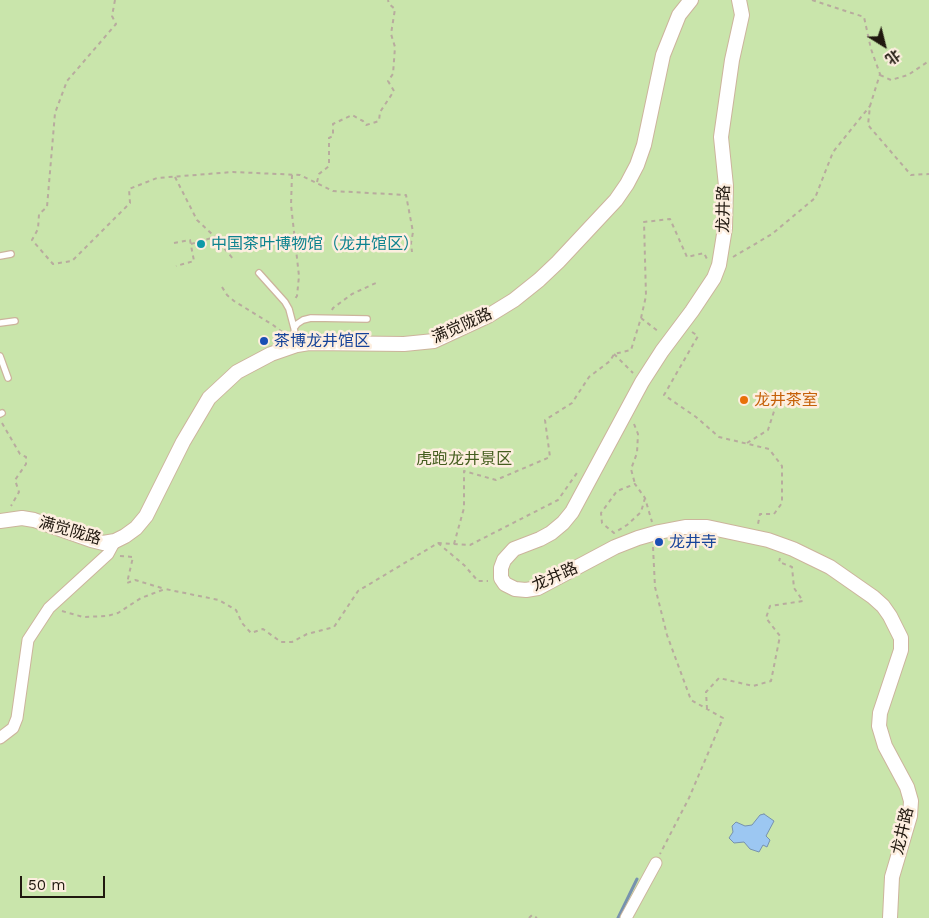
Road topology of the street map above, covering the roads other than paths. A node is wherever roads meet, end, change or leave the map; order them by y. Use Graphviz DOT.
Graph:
graph roads {
  1 [pos="691,0"];
  2 [pos="740,1"];
  3 [pos="11,254"];
  4 [pos="0,256"];
  5 [pos="259,273"];
  6 [pos="367,319"];
  7 [pos="15,320"];
  8 [pos="0,323"];
  9 [pos="294,328"];
  10 [pos="297,345"];
  11 [pos="0,356"];
  12 [pos="8,378"];
  13 [pos="0,521"];
  14 [pos="112,546"];
  15 [pos="0,738"];
  16 [pos="656,862"];
  17 [pos="626,918"];
  18 [pos="890,918"];
  1 -- 10 [label="street, 满觉陇路"];
  2 -- 18 [label="street, 龙井路"];
  3 -- 4 [label="lane"];
  5 -- 9 [label="lane"];
  6 -- 9 [label="lane"];
  7 -- 8 [label="lane"];
  9 -- 10 [label="lane"];
  10 -- 14 [label="street, 满觉陇路"];
  11 -- 12 [label="lane"];
  13 -- 14 [label="street, 满觉陇路"];
  14 -- 15 [label="street"];
  16 -- 17 [label="street"];
}
